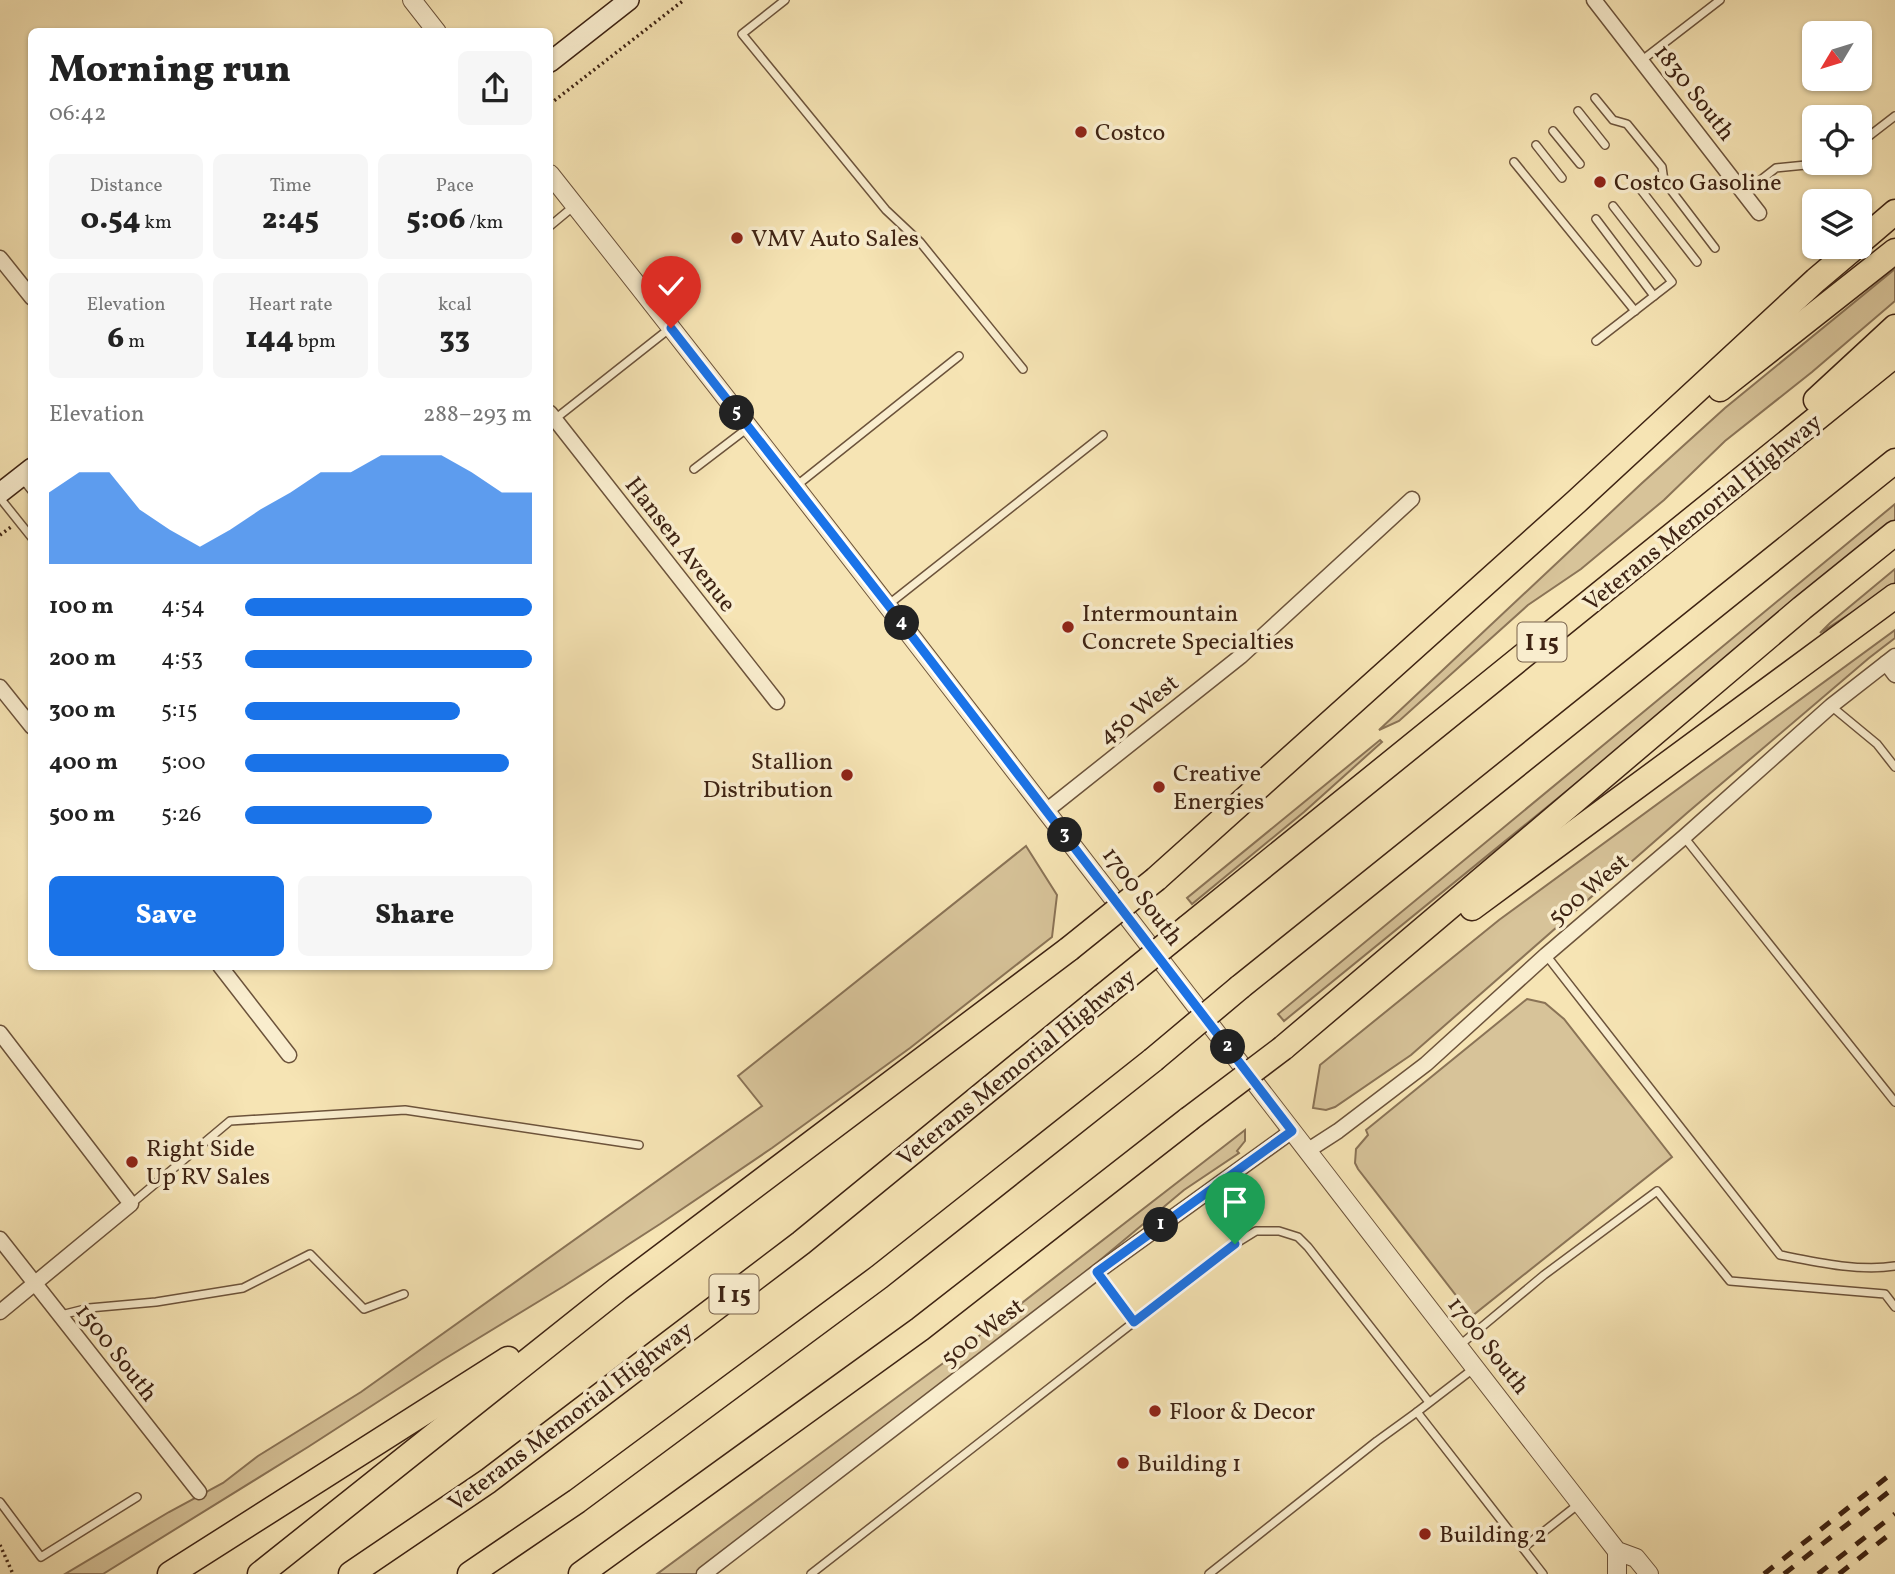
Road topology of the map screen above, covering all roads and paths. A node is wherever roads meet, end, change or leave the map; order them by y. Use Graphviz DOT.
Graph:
graph roads {
  1 [pos="412,0"];
  2 [pos="629,0"];
  3 [pos="684,0"];
  4 [pos="785,0"];
  5 [pos="1594,0"];
  6 [pos="1720,0"];
  7 [pos="434,28"];
  8 [pos="553,60"];
  9 [pos="1642,61"];
  10 [pos="1595,98"];
  11 [pos="553,102"];
  12 [pos="1578,111"];
  13 [pos="1895,116"];
  14 [pos="1553,131"];
  15 [pos="1872,134"];
  16 [pos="1536,145"];
  17 [pos="1605,145"];
  18 [pos="1514,162"];
  19 [pos="1580,164"];
  20 [pos="1802,165"];
  21 [pos="553,178"];
  22 [pos="1562,178"];
  23 [pos="1638,186"];
  24 [pos="1744,193"];
  25 [pos="575,205"];
  26 [pos="1613,206"];
  27 [pos="1895,212"];
  28 [pos="1759,213"];
  29 [pos="1595,219"];
  30 [pos="553,223"];
  31 [pos="1872,232"];
  32 [pos="1715,247"];
  33 [pos="1895,251"];
  34 [pos="0,258"];
  35 [pos="1841,259"];
  36 [pos="1697,262"];
  37 [pos="28,293"];
  38 [pos="1654,296"];
  39 [pos="1635,311"];
  40 [pos="1895,327"];
  41 [pos="671,328"];
  42 [pos="1596,341"];
  43 [pos="1895,355"];
  44 [pos="959,356"];
  45 [pos="1023,369"];
  46 [pos="553,416"];
  47 [pos="553,418"];
  48 [pos="749,427"];
  49 [pos="1103,435"];
  50 [pos="1895,461"];
  51 [pos="694,469"];
  52 [pos="28,479"];
  53 [pos="796,486"];
  54 [pos="0,495"];
  55 [pos="1412,499"];
  56 [pos="1576,502"];
  57 [pos="28,533"];
  58 [pos="1895,533"];
  59 [pos="1634,568"];
  60 [pos="1895,596"];
  61 [pos="888,605"];
  62 [pos="1892,665"];
  63 [pos="0,687"];
  64 [pos="777,702"];
  65 [pos="1831,706"];
  66 [pos="28,722"];
  67 [pos="1895,767"];
  68 [pos="1046,811"];
  69 [pos="1684,837"];
  70 [pos="1546,954"];
  71 [pos="223,970"];
  72 [pos="0,1033"];
  73 [pos="1283,1048"];
  74 [pos="289,1055"];
  75 [pos="1895,1102"];
  76 [pos="1292,1131"];
  77 [pos="639,1145"];
  78 [pos="1307,1151"];
  79 [pos="131,1204"];
  80 [pos="0,1239"];
  81 [pos="1895,1266"];
  82 [pos="1097,1272"];
  83 [pos="36,1284"];
  84 [pos="618,1289"];
  85 [pos="404,1294"];
  86 [pos="1895,1307"];
  87 [pos="0,1312"];
  88 [pos="60,1315"];
  89 [pos="1134,1322"];
  90 [pos="1458,1346"];
  91 [pos="1475,1368"];
  92 [pos="1429,1402"];
  93 [pos="1417,1412"];
  94 [pos="199,1492"];
  95 [pos="137,1497"];
  96 [pos="0,1502"];
  97 [pos="1580,1503"];
  98 [pos="0,1545"];
  99 [pos="1523,1548"];
  100 [pos="1617,1551"];
  101 [pos="13,1574"];
  102 [pos="170,1574"];
  103 [pos="260,1574"];
  104 [pos="351,1574"];
  105 [pos="470,1574"];
  106 [pos="581,1574"];
  107 [pos="704,1574"];
  108 [pos="811,1574"];
  109 [pos="1209,1574"];
  110 [pos="1543,1574"];
  111 [pos="1617,1574"];
  112 [pos="1649,1574"];
  1 -- 7 [label="street"];
  2 -- 8 [label="main road"];
  3 -- 11 [label="path"];
  4 -- 45 [label="lane"];
  5 -- 9 [label="street, 1830 South"];
  6 -- 9 [label="lane"];
  9 -- 24 [label="street, 1830 South"];
  10 -- 32 [label="lane"];
  12 -- 17 [label="lane"];
  13 -- 15 [label="lane"];
  14 -- 19 [label="lane"];
  16 -- 22 [label="lane"];
  18 -- 39 [label="lane"];
  20 -- 24 [label="lane"];
  21 -- 25 [label="street, 1700 South"];
  23 -- 36 [label="lane"];
  24 -- 28 [label="street, 1830 South"];
  25 -- 30 [label="lane"];
  25 -- 41 [label="street, 1700 South"];
  26 -- 38 [label="lane"];
  27 -- 31 [label="highway"];
  29 -- 38 [label="lane"];
  33 -- 56 [label="highway"];
  34 -- 37 [label="street"];
  35 -- 56 [label="highway"];
  38 -- 39 [label="lane"];
  39 -- 42 [label="lane"];
  40 -- 59 [label="highway"];
  41 -- 46 [label="lane"];
  41 -- 48 [label="street, 1700 South"];
  43 -- 59 [label="highway, Veterans Memorial Highway / I 15"];
  44 -- 53 [label="lane"];
  47 -- 64 [label="street, Hansen Avenue"];
  48 -- 51 [label="lane"];
  48 -- 53 [label="street, 1700 South"];
  49 -- 61 [label="lane"];
  50 -- 105 [label="highway, bridge"];
  52 -- 54 [label="main road"];
  53 -- 61 [label="street, 1700 South"];
  54 -- 57 [label="lane"];
  55 -- 68 [label="street, 450 West"];
  56 -- 84 [label="highway, bridge"];
  58 -- 73 [label="highway"];
  59 -- 104 [label="highway, Veterans Memorial Highway / I 15, bridge"];
  60 -- 73 [label="highway"];
  61 -- 68 [label="street, 1700 South"];
  62 -- 65 [label="street, 500 West"];
  63 -- 66 [label="street"];
  65 -- 67 [label="lane"];
  65 -- 69 [label="street, 500 West"];
  68 -- 76 [label="street, 1700 South"];
  69 -- 70 [label="street, 500 West"];
  69 -- 75 [label="lane"];
  70 -- 78 [label="street, 500 West"];
  70 -- 81 [label="lane"];
  71 -- 74 [label="street"];
  72 -- 79 [label="street"];
  73 -- 106 [label="highway, bridge"];
  76 -- 78 [label="street, 1700 South"];
  76 -- 82 [label="street, 500 West"];
  77 -- 79 [label="lane"];
  78 -- 90 [label="street, 1700 South"];
  79 -- 83 [label="street"];
  80 -- 83 [label="street, 1500 South"];
  82 -- 89 [label="lane"];
  82 -- 107 [label="street, 500 West"];
  83 -- 87 [label="street"];
  83 -- 88 [label="street, 1500 South"];
  84 -- 102 [label="highway"];
  84 -- 103 [label="highway"];
  85 -- 88 [label="lane"];
  86 -- 90 [label="lane"];
  88 -- 94 [label="street, 1500 South"];
  89 -- 92 [label="lane"];
  89 -- 108 [label="lane"];
  90 -- 91 [label="street, 1700 South"];
  91 -- 92 [label="lane"];
  91 -- 97 [label="street, 1700 South"];
  92 -- 93 [label="lane"];
  93 -- 99 [label="lane"];
  93 -- 109 [label="lane"];
  95 -- 96 [label="lane"];
  97 -- 99 [label="lane"];
  97 -- 100 [label="street, 1700 South"];
  98 -- 101 [label="path"];
  99 -- 110 [label="lane"];
  100 -- 111 [label="street"];
  100 -- 112 [label="street, 1700 South"];
}
